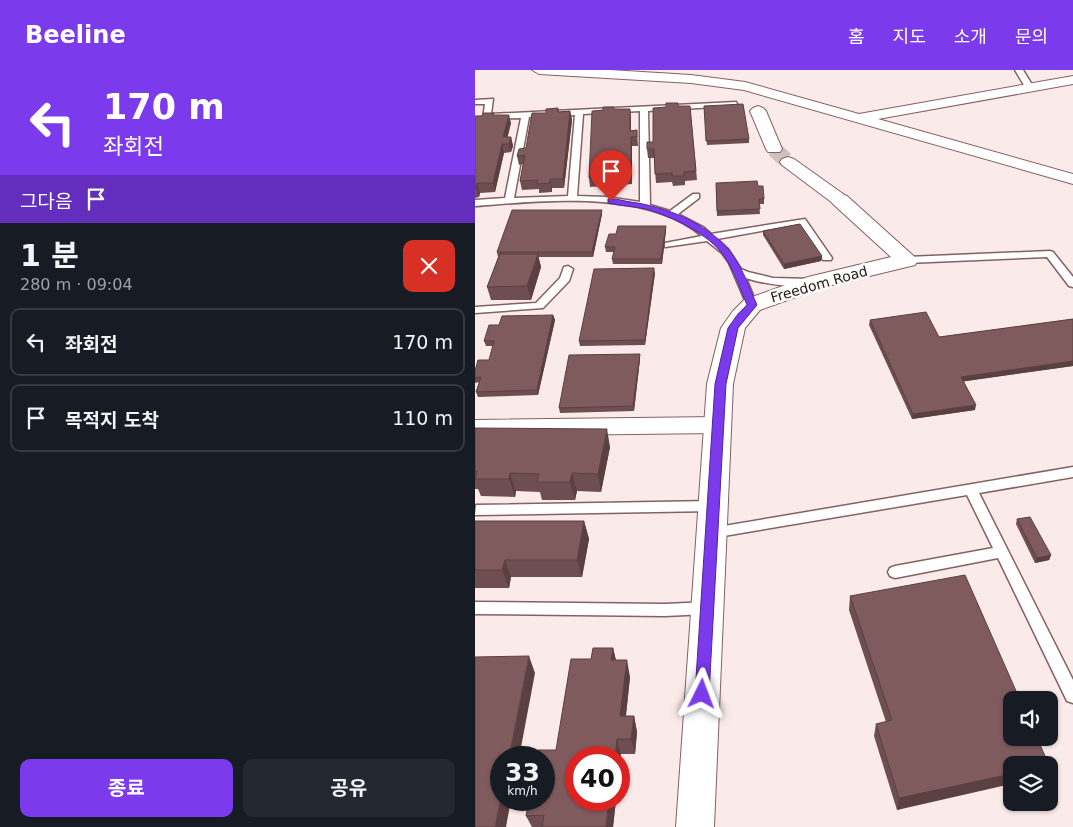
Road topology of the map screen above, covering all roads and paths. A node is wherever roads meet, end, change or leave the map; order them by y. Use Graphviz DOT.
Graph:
graph roads {
  1 [pos="539,70"];
  2 [pos="748,70"];
  3 [pos="1019,70"];
  4 [pos="1073,80"];
  5 [pos="745,86"];
  6 [pos="1030,88"];
  7 [pos="475,102"];
  8 [pos="733,104"];
  9 [pos="644,109"];
  10 [pos="758,111"];
  11 [pos="579,112"];
  12 [pos="525,115"];
  13 [pos="857,118"];
  14 [pos="774,150"];
  15 [pos="788,162"];
  16 [pos="1073,179"];
  17 [pos="696,196"];
  18 [pos="572,198"];
  19 [pos="840,200"];
  20 [pos="509,201"];
  21 [pos="475,202"];
  22 [pos="645,207"];
  23 [pos="672,214"];
  24 [pos="711,238"];
  25 [pos="668,245"];
  26 [pos="827,258"];
  27 [pos="907,260"];
  28 [pos="568,269"];
  29 [pos="736,270"];
  30 [pos="816,282"];
  31 [pos="1073,284"];
  32 [pos="752,305"];
  33 [pos="476,313"];
  34 [pos="718,425"];
  35 [pos="475,428"];
  36 [pos="1073,472"];
  37 [pos="971,489"];
  38 [pos="476,510"];
  39 [pos="713,520"];
  40 [pos="1002,552"];
  41 [pos="895,572"];
  42 [pos="475,608"];
  43 [pos="707,608"];
  44 [pos="1073,696"];
  45 [pos="695,827"];
  1 -- 5 [label="street"];
  2 -- 5 [label="street"];
  3 -- 6 [label="lane"];
  4 -- 6 [label="street"];
  5 -- 13 [label="street"];
  6 -- 13 [label="street"];
  7 -- 12 [label="lane"];
  8 -- 9 [label="lane"];
  9 -- 11 [label="lane"];
  9 -- 22 [label="lane"];
  10 -- 14 [label="street"];
  11 -- 12 [label="lane"];
  11 -- 18 [label="lane"];
  12 -- 20 [label="lane"];
  13 -- 16 [label="street"];
  15 -- 19 [label="street"];
  17 -- 23 [label="lane"];
  18 -- 20 [label="lane"];
  18 -- 22 [label="lane"];
  19 -- 27 [label="street"];
  20 -- 21 [label="lane"];
  22 -- 23 [label="lane"];
  23 -- 24 [label="lane"];
  24 -- 25 [label="lane"];
  24 -- 26 [label="lane"];
  24 -- 29 [label="lane"];
  27 -- 30 [label="street, Freedom Road"];
  27 -- 31 [label="lane"];
  28 -- 33 [label="lane"];
  29 -- 30 [label="lane"];
  29 -- 32 [label="lane"];
  30 -- 32 [label="street, Freedom Road"];
  32 -- 34 [label="street, Freedom Road"];
  34 -- 35 [label="street"];
  34 -- 39 [label="street, Freedom Road"];
  36 -- 37 [label="lane"];
  37 -- 39 [label="lane"];
  37 -- 40 [label="lane"];
  38 -- 39 [label="lane"];
  39 -- 43 [label="street, Freedom Road"];
  40 -- 41 [label="lane"];
  40 -- 44 [label="lane"];
  42 -- 43 [label="lane"];
  43 -- 45 [label="street, Freedom Road"];
}
